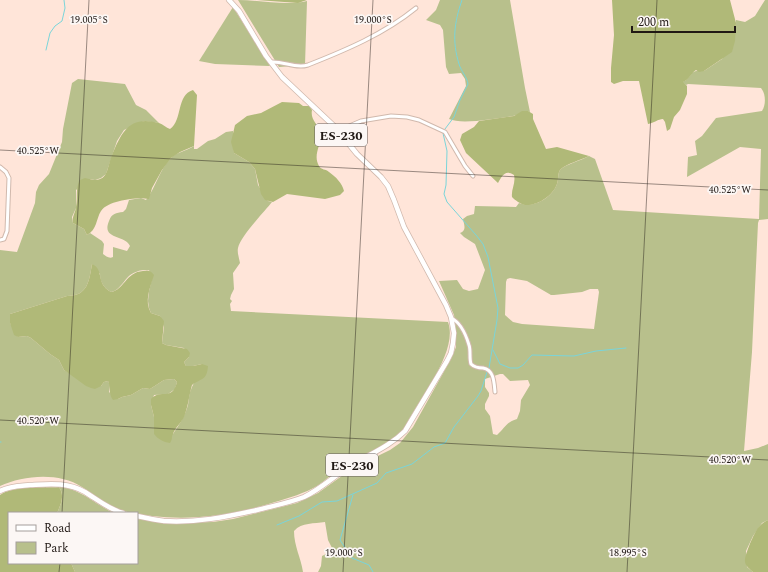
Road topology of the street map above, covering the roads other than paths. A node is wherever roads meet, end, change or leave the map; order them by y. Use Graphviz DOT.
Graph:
graph roads {
  1 [pos="229,0"];
  2 [pos="416,8"];
  3 [pos="271,62"];
  4 [pos="338,131"];
  5 [pos="0,167"];
  6 [pos="473,176"];
  7 [pos="0,240"];
  8 [pos="451,318"];
  9 [pos="495,392"];
  10 [pos="0,492"];
  11 [pos="120,512"];
  12 [pos="138,516"];
  1 -- 3 [label="main road, ES-230"];
  2 -- 3 [label="street"];
  3 -- 4 [label="main road, ES-230"];
  4 -- 6 [label="street"];
  4 -- 8 [label="main road, ES-230"];
  5 -- 7 [label="street"];
  8 -- 9 [label="street"];
  8 -- 12 [label="main road, ES-230"];
  10 -- 11 [label="main road"];
}
